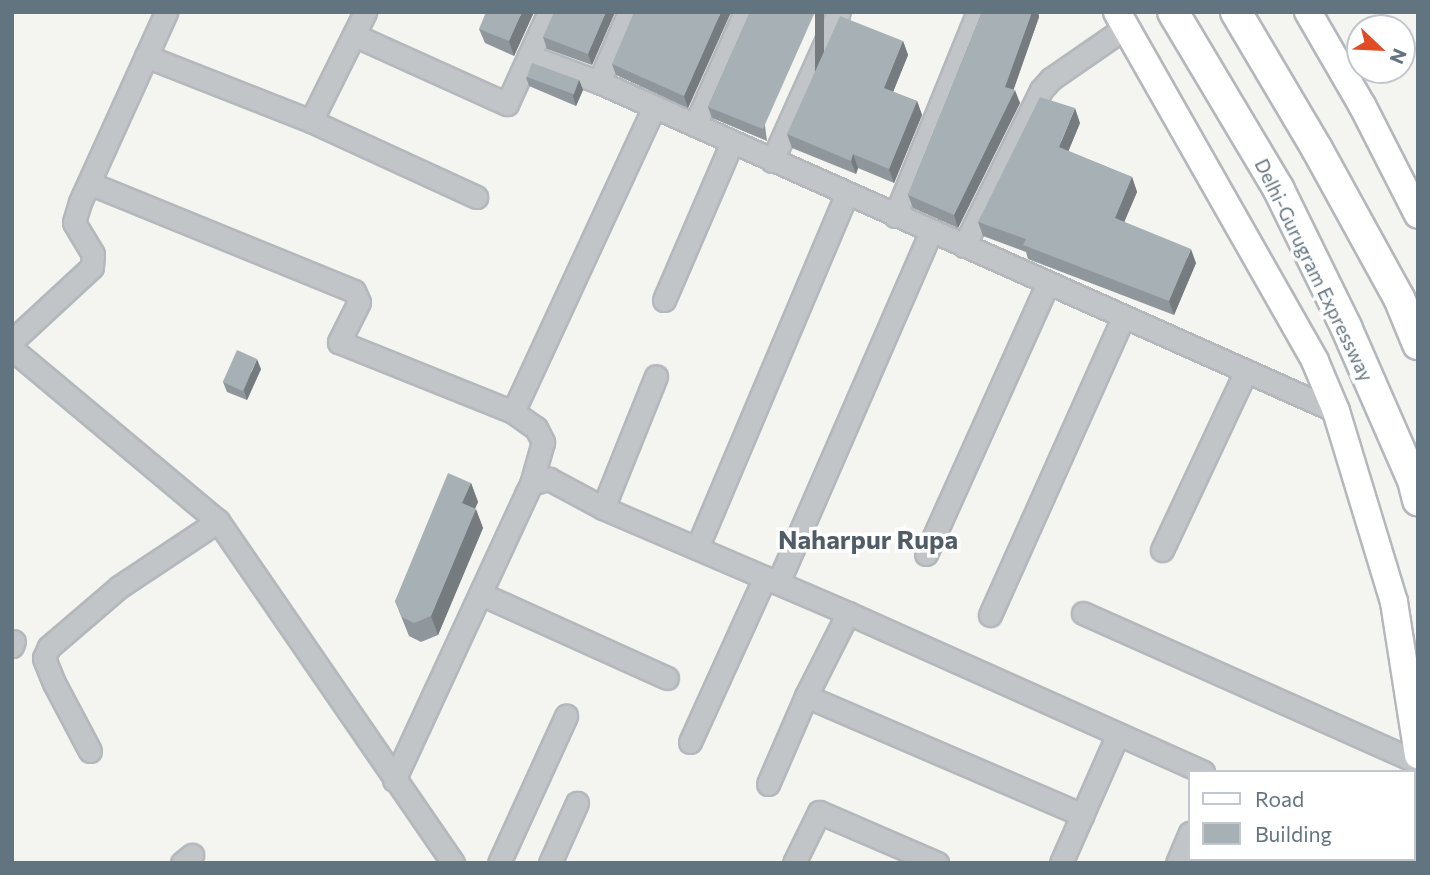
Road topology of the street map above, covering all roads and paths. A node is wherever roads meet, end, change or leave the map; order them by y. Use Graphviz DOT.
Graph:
graph roads {
  1 [pos="166,12"];
  2 [pos="365,12"];
  3 [pos="549,12"];
  4 [pos="629,12"];
  5 [pos="744,12"];
  6 [pos="839,12"];
  7 [pos="978,12"];
  8 [pos="1173,12"];
  9 [pos="1236,12"];
  10 [pos="1308,12"];
  11 [pos="1122,20"];
  12 [pos="354,35"];
  13 [pos="146,56"];
  14 [pos="529,56"];
  15 [pos="599,82"];
  16 [pos="654,107"];
  17 [pos="311,121"];
  18 [pos="695,125"];
  19 [pos="732,142"];
  20 [pos="772,161"];
  21 [pos="89,183"];
  22 [pos="846,193"];
  23 [pos="476,197"];
  24 [pos="1418,215"];
  25 [pos="895,216"];
  26 [pos="931,231"];
  27 [pos="964,246"];
  28 [pos="1048,283"];
  29 [pos="664,300"];
  30 [pos="1123,317"];
  31 [pos="12,341"];
  32 [pos="1418,344"];
  33 [pos="12,349"];
  34 [pos="1246,371"];
  35 [pos="656,376"];
  36 [pos="1336,411"];
  37 [pos="513,412"];
  38 [pos="531,484"];
  39 [pos="1418,500"];
  40 [pos="603,508"];
  41 [pos="218,521"];
  42 [pos="697,548"];
  43 [pos="1162,550"];
  44 [pos="926,554"];
  45 [pos="772,580"];
  46 [pos="481,594"];
  47 [pos="848,613"];
  48 [pos="1083,613"];
  49 [pos="990,615"];
  50 [pos="667,678"];
  51 [pos="806,696"];
  52 [pos="566,716"];
  53 [pos="1118,734"];
  54 [pos="691,742"];
  55 [pos="90,751"];
  56 [pos="1418,755"];
  57 [pos="1418,762"];
  58 [pos="1199,770"];
  59 [pos="394,780"];
  60 [pos="768,784"];
  61 [pos="577,803"];
  62 [pos="1082,815"];
  63 [pos="1188,838"];
  64 [pos="453,863"];
  65 [pos="499,863"];
  66 [pos="550,863"];
  67 [pos="794,863"];
  68 [pos="937,863"];
  69 [pos="1061,863"];
  70 [pos="1177,863"];
  1 -- 13 [label="street"];
  2 -- 12 [label="street"];
  3 -- 14 [label="street"];
  4 -- 15 [label="street"];
  5 -- 18 [label="street"];
  6 -- 20 [label="street"];
  7 -- 25 [label="street"];
  8 -- 39 [label="highway, Delhi-Gurugram Expressway"];
  9 -- 32 [label="highway"];
  10 -- 24 [label="main road"];
  11 -- 27 [label="street"];
  11 -- 36 [label="main road"];
  12 -- 14 [label="street"];
  12 -- 17 [label="street"];
  13 -- 17 [label="street"];
  13 -- 21 [label="street"];
  14 -- 15 [label="street"];
  15 -- 16 [label="street"];
  16 -- 18 [label="street"];
  16 -- 37 [label="street"];
  17 -- 23 [label="street"];
  18 -- 19 [label="street"];
  19 -- 20 [label="street"];
  19 -- 29 [label="street"];
  20 -- 22 [label="street"];
  21 -- 31 [label="street"];
  21 -- 37 [label="street"];
  22 -- 25 [label="street"];
  22 -- 42 [label="street"];
  25 -- 26 [label="street"];
  26 -- 27 [label="street"];
  26 -- 45 [label="street"];
  27 -- 28 [label="street"];
  28 -- 30 [label="street"];
  28 -- 44 [label="street"];
  30 -- 34 [label="street"];
  30 -- 49 [label="street"];
  33 -- 41 [label="street"];
  34 -- 36 [label="street"];
  34 -- 43 [label="street"];
  35 -- 40 [label="street"];
  36 -- 56 [label="main road"];
  37 -- 38 [label="street"];
  38 -- 40 [label="street"];
  38 -- 46 [label="street"];
  40 -- 42 [label="street"];
  41 -- 55 [label="street"];
  41 -- 59 [label="street"];
  42 -- 45 [label="street"];
  45 -- 47 [label="street"];
  45 -- 54 [label="street"];
  46 -- 50 [label="street"];
  46 -- 59 [label="street"];
  47 -- 51 [label="street"];
  47 -- 53 [label="street"];
  48 -- 57 [label="street"];
  51 -- 60 [label="street"];
  51 -- 62 [label="street"];
  52 -- 65 [label="street"];
  53 -- 58 [label="street"];
  53 -- 62 [label="street"];
  59 -- 64 [label="street"];
  61 -- 66 [label="street"];
  62 -- 69 [label="street"];
  63 -- 70 [label="street"];
  67 -- 68 [label="street"];
}
